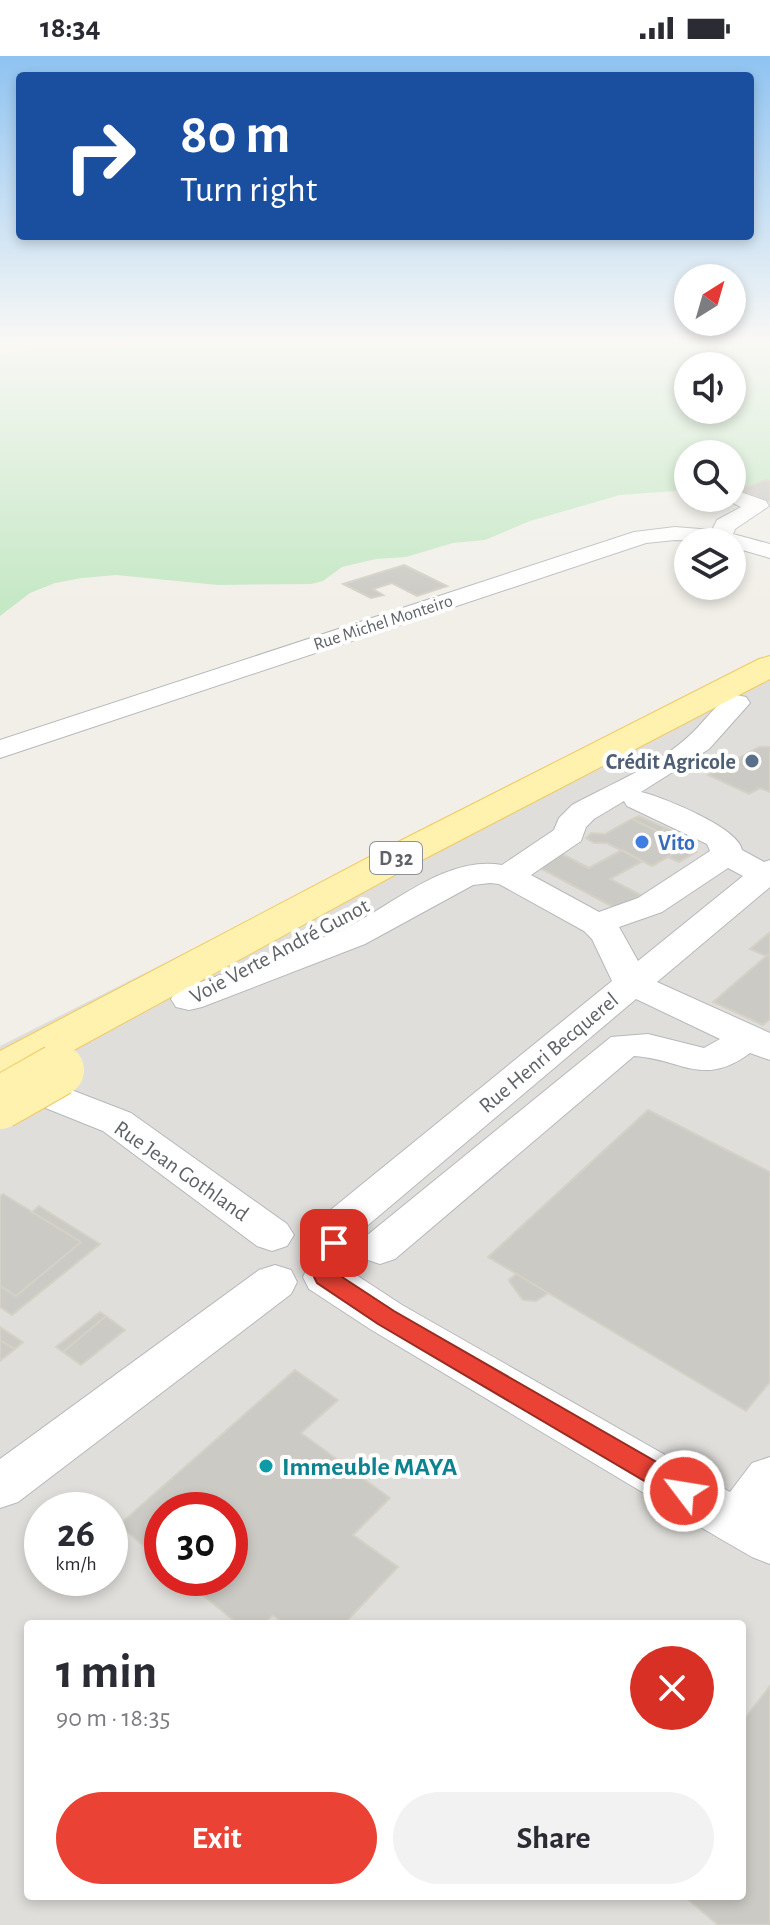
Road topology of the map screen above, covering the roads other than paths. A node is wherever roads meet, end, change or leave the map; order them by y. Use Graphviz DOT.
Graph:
graph roads {
  1 [pos="746,501"];
  2 [pos="724,528"];
  3 [pos="674,533"];
  4 [pos="746,544"];
  5 [pos="770,551"];
  6 [pos="770,666"];
  7 [pos="753,693"];
  8 [pos="0,749"];
  9 [pos="632,794"];
  10 [pos="726,855"];
  11 [pos="767,872"];
  12 [pos="508,876"];
  13 [pos="596,924"];
  14 [pos="631,983"];
  15 [pos="189,999"];
  16 [pos="758,1043"];
  17 [pos="20,1068"];
  18 [pos="0,1103"];
  19 [pos="272,1235"];
  20 [pos="380,1248"];
  21 [pos="326,1257"];
  22 [pos="275,1282"];
  23 [pos="770,1478"];
  24 [pos="0,1487"];
  25 [pos="754,1532"];
  1 -- 2 [label="street"];
  3 -- 8 [label="street, Rue Michel Monteiro"];
  4 -- 5 [label="street, Rue Michel Monteiro"];
  6 -- 17 [label="main road, Voie Verte André Gunot / D 32"];
  7 -- 9 [label="street"];
  7 -- 15 [label="main road, Voie Verte André Gunot / D 32"];
  9 -- 10 [label="street"];
  9 -- 12 [label="street"];
  10 -- 11 [label="street"];
  10 -- 13 [label="street"];
  11 -- 14 [label="street, Rue Henri Becquerel"];
  12 -- 13 [label="street"];
  12 -- 15 [label="street"];
  13 -- 14 [label="street"];
  14 -- 16 [label="street"];
  14 -- 21 [label="street, Rue Henri Becquerel"];
  15 -- 17 [label="main road, Voie Verte André Gunot / D 32"];
  16 -- 20 [label="street"];
  17 -- 18 [label="main road, Voie Verte André Gunot / D 32, bridge"];
  17 -- 19 [label="street, Rue Jean Gothland"];
  19 -- 21 [label="street"];
  19 -- 22 [label="street"];
  21 -- 22 [label="street"];
  21 -- 25 [label="street"];
  22 -- 24 [label="street"];
  23 -- 25 [label="street"];
}
